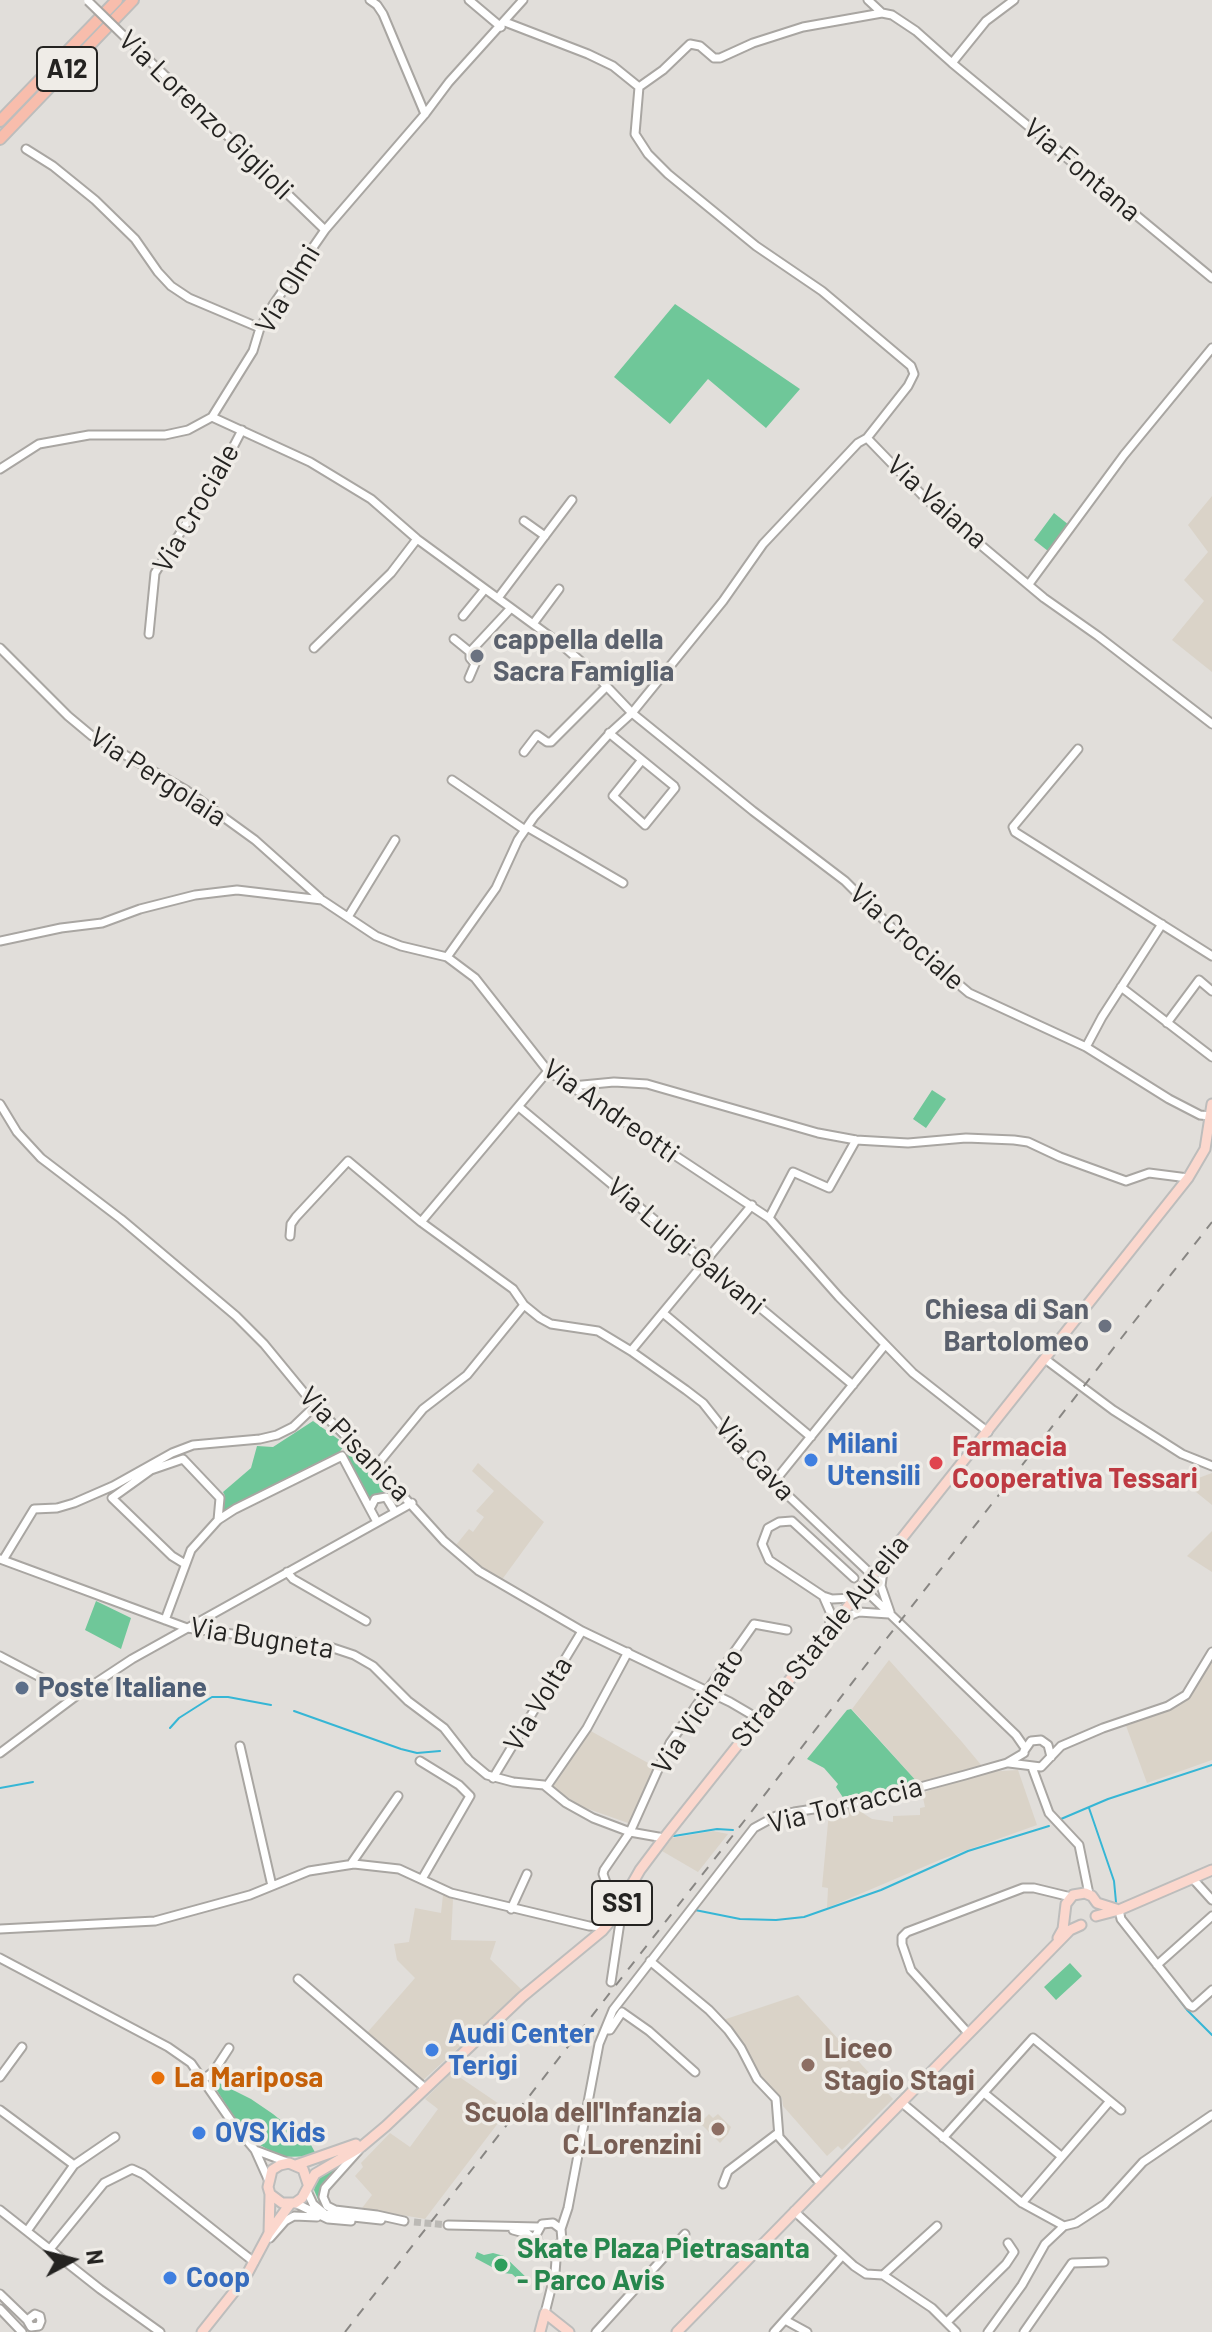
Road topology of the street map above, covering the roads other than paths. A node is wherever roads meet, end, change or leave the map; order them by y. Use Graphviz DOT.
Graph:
graph roads {
  1 [pos="88,0"];
  2 [pos="117,0"];
  3 [pos="133,0"];
  4 [pos="370,0"];
  5 [pos="469,0"];
  6 [pos="523,0"];
  7 [pos="868,0"];
  8 [pos="1014,0"];
  9 [pos="882,13"];
  10 [pos="503,25"];
  11 [pos="952,63"];
  12 [pos="639,87"];
  13 [pos="425,114"];
  14 [pos="0,121"];
  15 [pos="0,139"];
  16 [pos="26,149"];
  17 [pos="325,230"];
  18 [pos="1212,278"];
  19 [pos="260,328"];
  20 [pos="1212,348"];
  21 [pos="212,417"];
  22 [pos="242,430"];
  23 [pos="867,438"];
  24 [pos="1,466"];
  25 [pos="572,500"];
  26 [pos="524,521"];
  27 [pos="545,536"];
  28 [pos="417,539"];
  29 [pos="1029,584"];
  30 [pos="485,589"];
  31 [pos="559,589"];
  32 [pos="498,598"];
  33 [pos="511,608"];
  34 [pos="463,616"];
  35 [pos="533,624"];
  36 [pos="149,634"];
  37 [pos="454,639"];
  38 [pos="0,648"];
  39 [pos="314,648"];
  40 [pos="470,652"];
  41 [pos="469,678"];
  42 [pos="606,687"];
  43 [pos="632,713"];
  44 [pos="1212,724"];
  45 [pos="609,733"];
  46 [pos="1078,749"];
  47 [pos="524,752"];
  48 [pos="642,760"];
  49 [pos="452,780"];
  50 [pos="526,828"];
  51 [pos="395,840"];
  52 [pos="623,883"];
  53 [pos="322,900"];
  54 [pos="348,917"];
  55 [pos="1162,924"];
  56 [pos="0,941"];
  57 [pos="1212,956"];
  58 [pos="447,957"];
  59 [pos="1121,987"];
  60 [pos="1212,991"];
  61 [pos="1167,1023"];
  62 [pos="1086,1047"];
  63 [pos="1212,1057"];
  64 [pos="548,1071"];
  65 [pos="572,1086"];
  66 [pos="0,1104"];
  67 [pos="1212,1104"];
  68 [pos="519,1107"];
  69 [pos="1210,1116"];
  70 [pos="856,1140"];
  71 [pos="1188,1178"];
  72 [pos="752,1205"];
  73 [pos="769,1218"];
  74 [pos="421,1222"];
  75 [pos="290,1236"];
  76 [pos="705,1261"];
  77 [pos="524,1305"];
  78 [pos="663,1313"];
  79 [pos="885,1345"];
  80 [pos="631,1351"];
  81 [pos="1045,1359"];
  82 [pos="853,1385"];
  83 [pos="315,1406"];
  84 [pos="988,1432"];
  85 [pos="811,1437"];
  86 [pos="376,1466"];
  87 [pos="1212,1466"];
  88 [pos="774,1482"];
  89 [pos="412,1503"];
  90 [pos="370,1509"];
  91 [pos="395,1512"];
  92 [pos="218,1520"];
  93 [pos="377,1522"];
  94 [pos="1,1559"];
  95 [pos="885,1560"];
  96 [pos="185,1564"];
  97 [pos="287,1572"];
  98 [pos="872,1575"];
  99 [pos="854,1578"];
  100 [pos="864,1589"];
  101 [pos="823,1596"];
  102 [pos="853,1598"];
  103 [pos="891,1614"];
  104 [pos="165,1620"];
  105 [pos="837,1620"];
  106 [pos="366,1621"];
  107 [pos="187,1628"];
  108 [pos="787,1630"];
  109 [pos="582,1631"];
  110 [pos="829,1631"];
  111 [pos="628,1652"];
  112 [pos="1212,1652"];
  113 [pos="0,1656"];
  114 [pos="708,1691"];
  115 [pos="76,1696"];
  116 [pos="759,1719"];
  117 [pos="1016,1735"];
  118 [pos="1036,1740"];
  119 [pos="1045,1742"];
  120 [pos="240,1746"];
  121 [pos="1061,1746"];
  122 [pos="1024,1750"];
  123 [pos="0,1753"];
  124 [pos="420,1761"];
  125 [pos="1048,1762"];
  126 [pos="1007,1763"];
  127 [pos="1031,1766"];
  128 [pos="493,1778"];
  129 [pos="547,1786"];
  130 [pos="1040,1787"];
  131 [pos="398,1796"];
  132 [pos="630,1832"];
  133 [pos="664,1838"];
  134 [pos="351,1864"];
  135 [pos="1212,1870"];
  136 [pos="527,1874"];
  137 [pos="1083,1878"];
  138 [pos="422,1879"];
  139 [pos="1193,1879"];
  140 [pos="272,1886"];
  141 [pos="1089,1894"];
  142 [pos="1054,1895"];
  143 [pos="1074,1895"];
  144 [pos="1212,1900"];
  145 [pos="1097,1903"];
  146 [pos="511,1909"];
  147 [pos="1119,1910"];
  148 [pos="1066,1911"];
  149 [pos="616,1914"];
  150 [pos="1096,1916"];
  151 [pos="1212,1916"];
  152 [pos="1081,1925"];
  153 [pos="606,1927"];
  154 [pos="0,1929"];
  155 [pos="1053,1949"];
  156 [pos="0,1958"];
  157 [pos="650,1961"];
  158 [pos="1157,1965"];
  159 [pos="298,1979"];
  160 [pos="611,1982"];
  161 [pos="1212,1990"];
  162 [pos="605,2030"];
  163 [pos="968,2033"];
  164 [pos="22,2047"];
  165 [pos="229,2048"];
  166 [pos="695,2072"];
  167 [pos="0,2077"];
  168 [pos="204,2079"];
  169 [pos="425,2088"];
  170 [pos="984,2093"];
  171 [pos="1110,2101"];
  172 [pos="901,2102"];
  173 [pos="0,2110"];
  174 [pos="1121,2110"];
  175 [pos="1212,2115"];
  176 [pos="778,2133"];
  177 [pos="115,2137"];
  178 [pos="374,2137"];
  179 [pos="943,2138"];
  180 [pos="361,2147"];
  181 [pos="255,2150"];
  182 [pos="1061,2156"];
  183 [pos="293,2164"];
  184 [pos="74,2165"];
  185 [pos="268,2179"];
  186 [pos="723,2184"];
  187 [pos="821,2184"];
  188 [pos="308,2188"];
  189 [pos="270,2194"];
  190 [pos="293,2203"];
  191 [pos="1022,2203"];
  192 [pos="568,2208"];
  193 [pos="0,2210"];
  194 [pos="794,2211"];
  195 [pos="328,2219"];
  196 [pos="373,2219"];
  197 [pos="404,2221"];
  198 [pos="414,2222"];
  199 [pos="553,2223"];
  200 [pos="448,2225"];
  201 [pos="937,2226"];
  202 [pos="1064,2226"];
  203 [pos="504,2227"];
  204 [pos="539,2227"];
  205 [pos="561,2229"];
  206 [pos="27,2231"];
  207 [pos="269,2233"];
  208 [pos="685,2234"];
  209 [pos="536,2240"];
  210 [pos="1008,2243"];
  211 [pos="557,2247"];
  212 [pos="260,2248"];
  213 [pos="50,2249"];
  214 [pos="546,2249"];
  215 [pos="842,2256"];
  216 [pos="254,2262"];
  217 [pos="1104,2262"];
  218 [pos="555,2273"];
  219 [pos="883,2275"];
  220 [pos="0,2294"];
  221 [pos="0,2309"];
  222 [pos="545,2313"];
  223 [pos="27,2320"];
  224 [pos="785,2320"];
  225 [pos="947,2322"];
  226 [pos="22,2332"];
  227 [pos="160,2332"];
  228 [pos="202,2332"];
  229 [pos="540,2332"];
  230 [pos="569,2332"];
  231 [pos="596,2332"];
  232 [pos="677,2332"];
  233 [pos="774,2332"];
  234 [pos="807,2332"];
  235 [pos="956,2332"];
  236 [pos="988,2332"];
  237 [pos="1024,2332"];
  1 -- 17 [label="street, Via Lorenzo Giglioli, bridge"];
  2 -- 14 [label="highway, A12"];
  3 -- 15 [label="highway, A12"];
  4 -- 13 [label="street"];
  5 -- 10 [label="street"];
  6 -- 10 [label="street, Via Olmi"];
  7 -- 9 [label="street"];
  8 -- 11 [label="street"];
  9 -- 11 [label="street, Via Fontana"];
  9 -- 12 [label="street"];
  10 -- 12 [label="street"];
  10 -- 13 [label="street, Via Olmi"];
  11 -- 18 [label="street, Via Fontana"];
  12 -- 23 [label="street, Via Vaiana"];
  13 -- 17 [label="street, Via Olmi"];
  16 -- 19 [label="street"];
  17 -- 19 [label="street, Via Olmi"];
  19 -- 21 [label="street, Via Olmi"];
  20 -- 29 [label="street"];
  21 -- 22 [label="street, Via Crociale"];
  21 -- 24 [label="street"];
  22 -- 28 [label="street, Via Crociale"];
  22 -- 36 [label="street, Via Crociale"];
  23 -- 29 [label="street, Via Vaiana"];
  23 -- 43 [label="street"];
  25 -- 27 [label="street"];
  26 -- 27 [label="street"];
  27 -- 32 [label="street"];
  28 -- 30 [label="street, Via Crociale"];
  28 -- 39 [label="street"];
  29 -- 44 [label="street, Via Vaiana"];
  30 -- 32 [label="street, Via Crociale"];
  30 -- 34 [label="street"];
  31 -- 35 [label="street"];
  32 -- 33 [label="street, Via Crociale"];
  33 -- 35 [label="street, Via Crociale"];
  33 -- 40 [label="street"];
  35 -- 42 [label="street, Via Crociale"];
  37 -- 40 [label="street"];
  38 -- 53 [label="street, Via Pergolaia"];
  40 -- 41 [label="street"];
  42 -- 43 [label="street, Via Crociale"];
  42 -- 47 [label="street"];
  43 -- 45 [label="street"];
  43 -- 62 [label="street, Via Crociale"];
  45 -- 48 [label="street"];
  45 -- 50 [label="street"];
  46 -- 55 [label="street"];
  48 -- 48 [label="street"];
  49 -- 50 [label="street"];
  50 -- 52 [label="street"];
  50 -- 58 [label="street"];
  51 -- 54 [label="street"];
  53 -- 54 [label="street, Via Andreotti"];
  53 -- 56 [label="street, Via Andreotti"];
  54 -- 58 [label="street, Via Andreotti"];
  55 -- 57 [label="street"];
  55 -- 59 [label="street"];
  58 -- 64 [label="street, Via Andreotti"];
  59 -- 61 [label="street"];
  59 -- 62 [label="street"];
  60 -- 61 [label="street"];
  61 -- 63 [label="street"];
  62 -- 69 [label="street, Via Crociale"];
  64 -- 65 [label="street, Via Andreotti"];
  64 -- 68 [label="street"];
  65 -- 70 [label="street"];
  65 -- 72 [label="street, Via Andreotti"];
  66 -- 83 [label="street, Via Pisanica"];
  67 -- 69 [label="main road, Strada Statale Aurelia / SS1"];
  68 -- 74 [label="street"];
  68 -- 76 [label="street, Via Luigi Galvani"];
  69 -- 71 [label="main road, Strada Statale Aurelia / SS1"];
  70 -- 71 [label="street"];
  70 -- 73 [label="street"];
  71 -- 81 [label="main road, Strada Statale Aurelia / SS1"];
  72 -- 73 [label="street, Via Andreotti"];
  72 -- 76 [label="street"];
  73 -- 79 [label="street, Via Andreotti"];
  74 -- 75 [label="street, Via Cava"];
  74 -- 77 [label="street, Via Cava"];
  76 -- 78 [label="street"];
  76 -- 82 [label="street, Via Luigi Galvani"];
  77 -- 80 [label="street, Via Cava"];
  77 -- 86 [label="street"];
  78 -- 80 [label="street"];
  78 -- 85 [label="street"];
  79 -- 82 [label="street"];
  79 -- 84 [label="street, Via Andreotti"];
  80 -- 88 [label="street, Via Cava"];
  81 -- 84 [label="main road, Strada Statale Aurelia / SS1"];
  81 -- 87 [label="street"];
  82 -- 85 [label="street"];
  83 -- 86 [label="street, Via Pisanica"];
  83 -- 94 [label="street"];
  84 -- 95 [label="main road, Strada Statale Aurelia / SS1"];
  85 -- 88 [label="street"];
  86 -- 89 [label="street, Via Pisanica"];
  88 -- 98 [label="street, Via Cava"];
  89 -- 91 [label="street"];
  89 -- 109 [label="street, Via Pisanica"];
  90 -- 91 [label="street"];
  90 -- 92 [label="street"];
  90 -- 93 [label="street"];
  91 -- 93 [label="street"];
  92 -- 96 [label="street"];
  92 -- 96 [label="street"];
  93 -- 97 [label="street"];
  94 -- 104 [label="street, Via Bugneta"];
  95 -- 98 [label="main road, Strada Statale Aurelia / SS1"];
  95 -- 103 [label="street"];
  96 -- 104 [label="street"];
  97 -- 106 [label="street"];
  97 -- 107 [label="street"];
  98 -- 102 [label="main road, Strada Statale Aurelia / SS1"];
  99 -- 101 [label="street"];
  100 -- 103 [label="street"];
  101 -- 102 [label="street"];
  101 -- 110 [label="street"];
  102 -- 105 [label="main road, Strada Statale Aurelia / SS1"];
  103 -- 105 [label="street"];
  103 -- 117 [label="street"];
  104 -- 107 [label="street, Via Bugneta"];
  105 -- 110 [label="main road, Strada Statale Aurelia / SS1"];
  107 -- 115 [label="street"];
  107 -- 128 [label="street, Via Bugneta"];
  108 -- 114 [label="street, Via Vicinato"];
  109 -- 111 [label="street, Via Pisanica"];
  109 -- 128 [label="street, Via Volta"];
  110 -- 116 [label="main road, Strada Statale Aurelia / SS1"];
  111 -- 114 [label="street, Via Pisanica"];
  111 -- 129 [label="street"];
  112 -- 121 [label="street"];
  113 -- 115 [label="street"];
  114 -- 116 [label="street, Via Pisanica"];
  114 -- 132 [label="street, Via Vicinato"];
  115 -- 123 [label="street"];
  116 -- 133 [label="main road, Strada Statale Aurelia / SS1"];
  117 -- 118 [label="street"];
  117 -- 122 [label="street"];
  118 -- 119 [label="street"];
  118 -- 122 [label="street"];
  119 -- 121 [label="street"];
  119 -- 125 [label="street"];
  120 -- 140 [label="street"];
  121 -- 125 [label="street"];
  122 -- 126 [label="street, Via Torraccia"];
  122 -- 127 [label="street"];
  124 -- 138 [label="street"];
  125 -- 127 [label="street"];
  125 -- 130 [label="street"];
  126 -- 127 [label="street, Via Torraccia"];
  126 -- 157 [label="street, Via Torraccia"];
  127 -- 130 [label="street"];
  128 -- 129 [label="street"];
  129 -- 132 [label="street"];
  130 -- 137 [label="street"];
  131 -- 134 [label="street"];
  132 -- 133 [label="street"];
  132 -- 149 [label="street, Via Vicinato"];
  133 -- 149 [label="main road, Strada Statale Aurelia / SS1"];
  134 -- 138 [label="street"];
  134 -- 140 [label="street"];
  135 -- 139 [label="main road"];
  136 -- 146 [label="street"];
  137 -- 141 [label="street"];
  137 -- 143 [label="street"];
  138 -- 146 [label="street"];
  139 -- 144 [label="street"];
  139 -- 147 [label="main road"];
  140 -- 154 [label="street"];
  141 -- 143 [label="main road"];
  141 -- 145 [label="main road"];
  142 -- 143 [label="street"];
  142 -- 148 [label="street"];
  142 -- 163 [label="street"];
  143 -- 148 [label="main road"];
  145 -- 147 [label="main road"];
  145 -- 150 [label="main road"];
  146 -- 153 [label="street"];
  147 -- 150 [label="main road"];
  147 -- 158 [label="street"];
  148 -- 152 [label="main road"];
  148 -- 155 [label="main road"];
  149 -- 153 [label="main road, Strada Statale Aurelia / SS1"];
  149 -- 160 [label="street"];
  150 -- 152 [label="main road"];
  151 -- 158 [label="street"];
  152 -- 155 [label="main road"];
  153 -- 169 [label="main road, Strada Statale Aurelia / SS1"];
  155 -- 163 [label="main road"];
  156 -- 168 [label="street"];
  157 -- 162 [label="street, Via Torraccia"];
  157 -- 176 [label="street"];
  158 -- 161 [label="street"];
  159 -- 169 [label="street"];
  162 -- 166 [label="street"];
  162 -- 192 [label="street, Via Torraccia"];
  163 -- 172 [label="main road"];
  164 -- 167 [label="street"];
  165 -- 168 [label="street"];
  168 -- 181 [label="street"];
  169 -- 178 [label="main road, Strada Statale Aurelia / SS1"];
  170 -- 171 [label="street"];
  170 -- 179 [label="street"];
  170 -- 182 [label="street"];
  171 -- 174 [label="street"];
  171 -- 182 [label="street"];
  172 -- 179 [label="street"];
  172 -- 187 [label="main road"];
  173 -- 184 [label="street"];
  175 -- 202 [label="street"];
  176 -- 186 [label="street"];
  176 -- 187 [label="street"];
  177 -- 184 [label="street"];
  178 -- 180 [label="main road, Strada Statale Aurelia"];
  178 -- 183 [label="main road, Strada Statale Aurelia / SS1"];
  179 -- 191 [label="street"];
  180 -- 188 [label="main road, Strada Statale Aurelia"];
  180 -- 197 [label="street"];
  181 -- 183 [label="street"];
  181 -- 185 [label="street"];
  182 -- 191 [label="street"];
  183 -- 185 [label="main road"];
  183 -- 188 [label="main road"];
  184 -- 206 [label="street"];
  185 -- 189 [label="main road"];
  187 -- 194 [label="main road"];
  188 -- 190 [label="main road"];
  188 -- 196 [label="street"];
  189 -- 190 [label="main road"];
  189 -- 207 [label="main road"];
  190 -- 195 [label="street"];
  190 -- 207 [label="main road"];
  191 -- 202 [label="street"];
  192 -- 199 [label="street"];
  192 -- 205 [label="street, Via Torraccia"];
  193 -- 206 [label="street"];
  194 -- 215 [label="street"];
  194 -- 232 [label="main road"];
  195 -- 196 [label="street"];
  195 -- 212 [label="street"];
  196 -- 197 [label="street"];
  197 -- 198 [label="street"];
  199 -- 204 [label="street"];
  199 -- 205 [label="street"];
  200 -- 203 [label="street"];
  201 -- 219 [label="street"];
  202 -- 236 [label="street"];
  203 -- 204 [label="street"];
  203 -- 209 [label="street"];
  204 -- 209 [label="street"];
  205 -- 211 [label="street"];
  206 -- 213 [label="street"];
  207 -- 212 [label="main road"];
  208 -- 231 [label="street"];
  209 -- 214 [label="street"];
  210 -- 225 [label="street"];
  211 -- 214 [label="street"];
  211 -- 218 [label="street"];
  212 -- 216 [label="main road"];
  213 -- 216 [label="street"];
  213 -- 227 [label="street"];
  214 -- 218 [label="street"];
  215 -- 219 [label="street"];
  215 -- 224 [label="street"];
  216 -- 228 [label="main road"];
  217 -- 237 [label="street"];
  218 -- 222 [label="street"];
  219 -- 225 [label="street"];
  220 -- 223 [label="street"];
  221 -- 226 [label="street"];
  222 -- 229 [label="main road"];
  222 -- 230 [label="main road"];
  224 -- 233 [label="street"];
  224 -- 234 [label="street"];
  225 -- 235 [label="street"];
}
